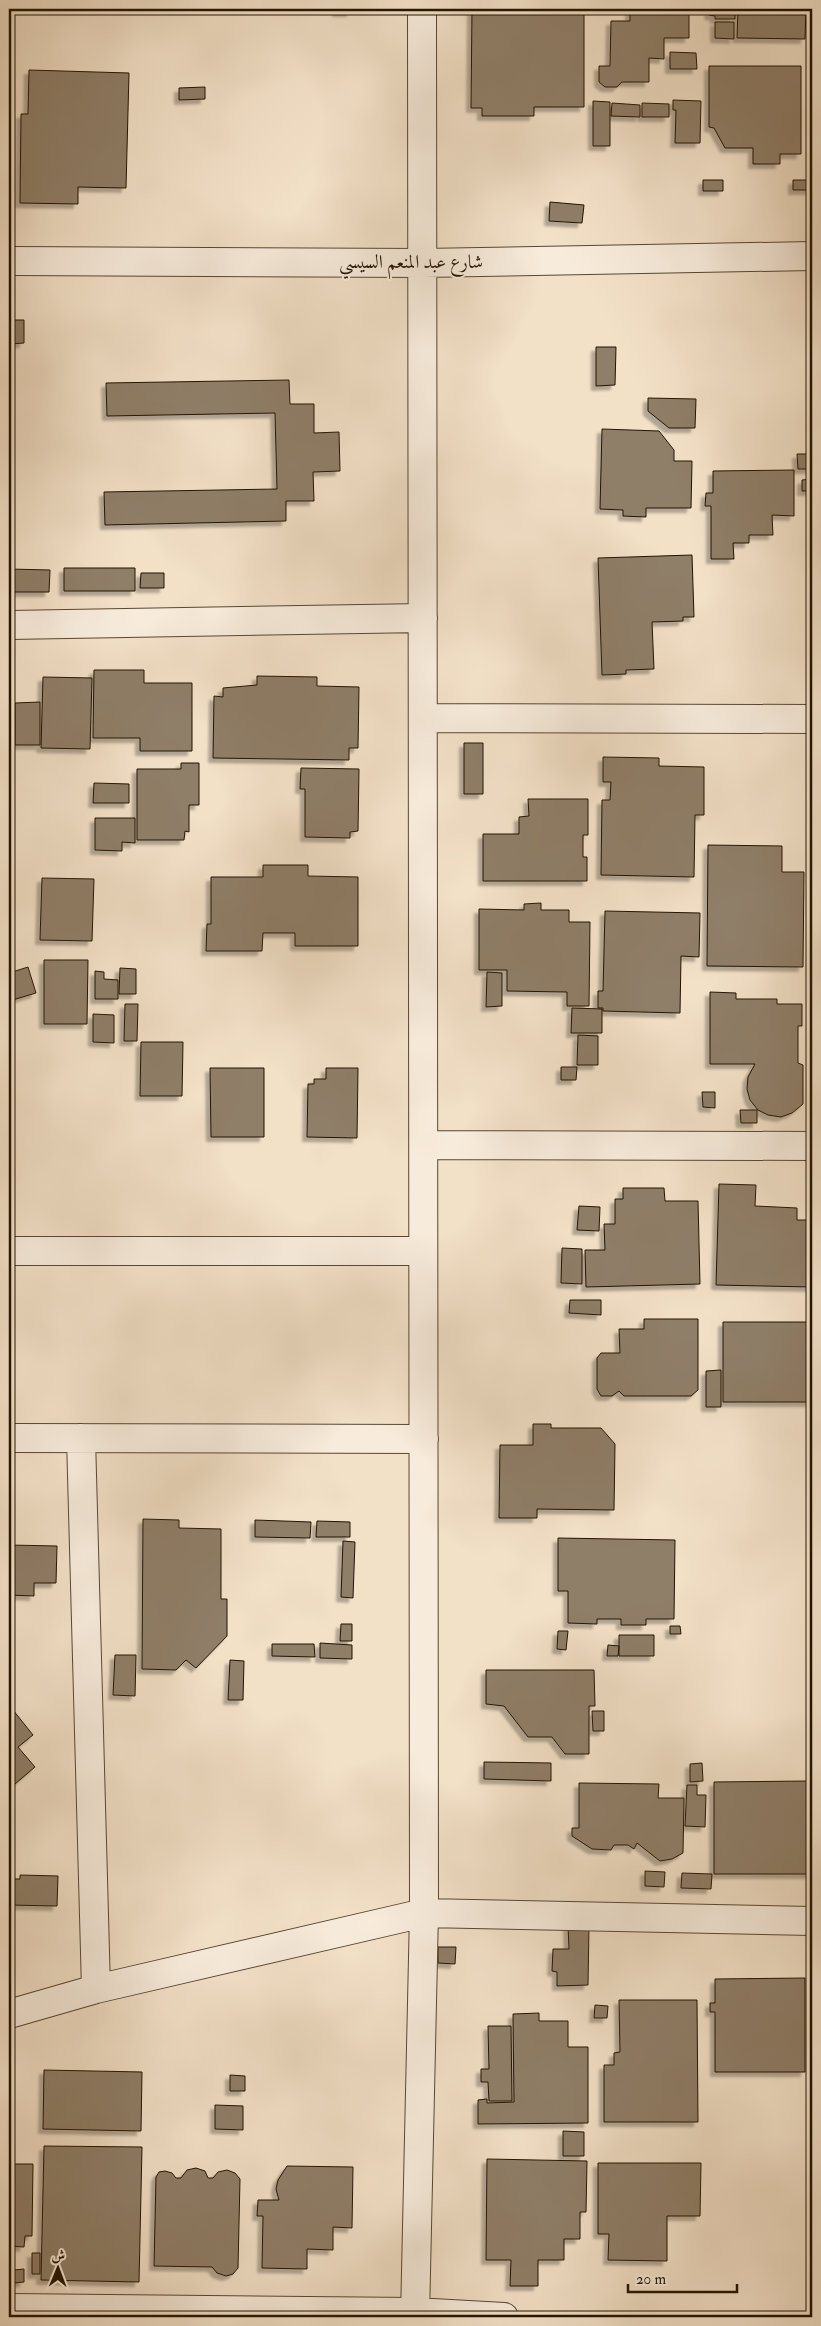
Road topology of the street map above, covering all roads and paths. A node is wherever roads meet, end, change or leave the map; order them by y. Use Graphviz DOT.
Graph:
graph roads {
  1 [pos="422,9"];
  2 [pos="812,256"];
  3 [pos="9,261"];
  4 [pos="423,263"];
  5 [pos="423,618"];
  6 [pos="9,625"];
  7 [pos="423,718"];
  8 [pos="812,719"];
  9 [pos="424,1145"];
  10 [pos="812,1146"];
  11 [pos="9,1251"];
  12 [pos="424,1251"];
  13 [pos="9,1438"];
  14 [pos="81,1438"];
  15 [pos="424,1439"];
  16 [pos="424,1913"];
  17 [pos="812,1921"];
  18 [pos="96,1989"];
  19 [pos="9,2014"];
  20 [pos="9,2308"];
  21 [pos="415,2315"];
  22 [pos="504,2317"];
  1 -- 4 [label="street"];
  2 -- 4 [label="street, شارع عبد المنعم السيسي"];
  3 -- 4 [label="street, شارع عبد المنعم السيسي"];
  4 -- 5 [label="street"];
  5 -- 6 [label="street"];
  5 -- 7 [label="street"];
  7 -- 8 [label="street"];
  7 -- 9 [label="street"];
  9 -- 10 [label="street"];
  9 -- 12 [label="street"];
  11 -- 12 [label="street"];
  12 -- 15 [label="street"];
  13 -- 14 [label="street"];
  14 -- 15 [label="street"];
  14 -- 18 [label="street"];
  15 -- 16 [label="street"];
  16 -- 17 [label="street"];
  16 -- 18 [label="street"];
  16 -- 21 [label="street"];
  18 -- 19 [label="street"];
  20 -- 21 [label="street"];
  21 -- 22 [label="street"];
}
